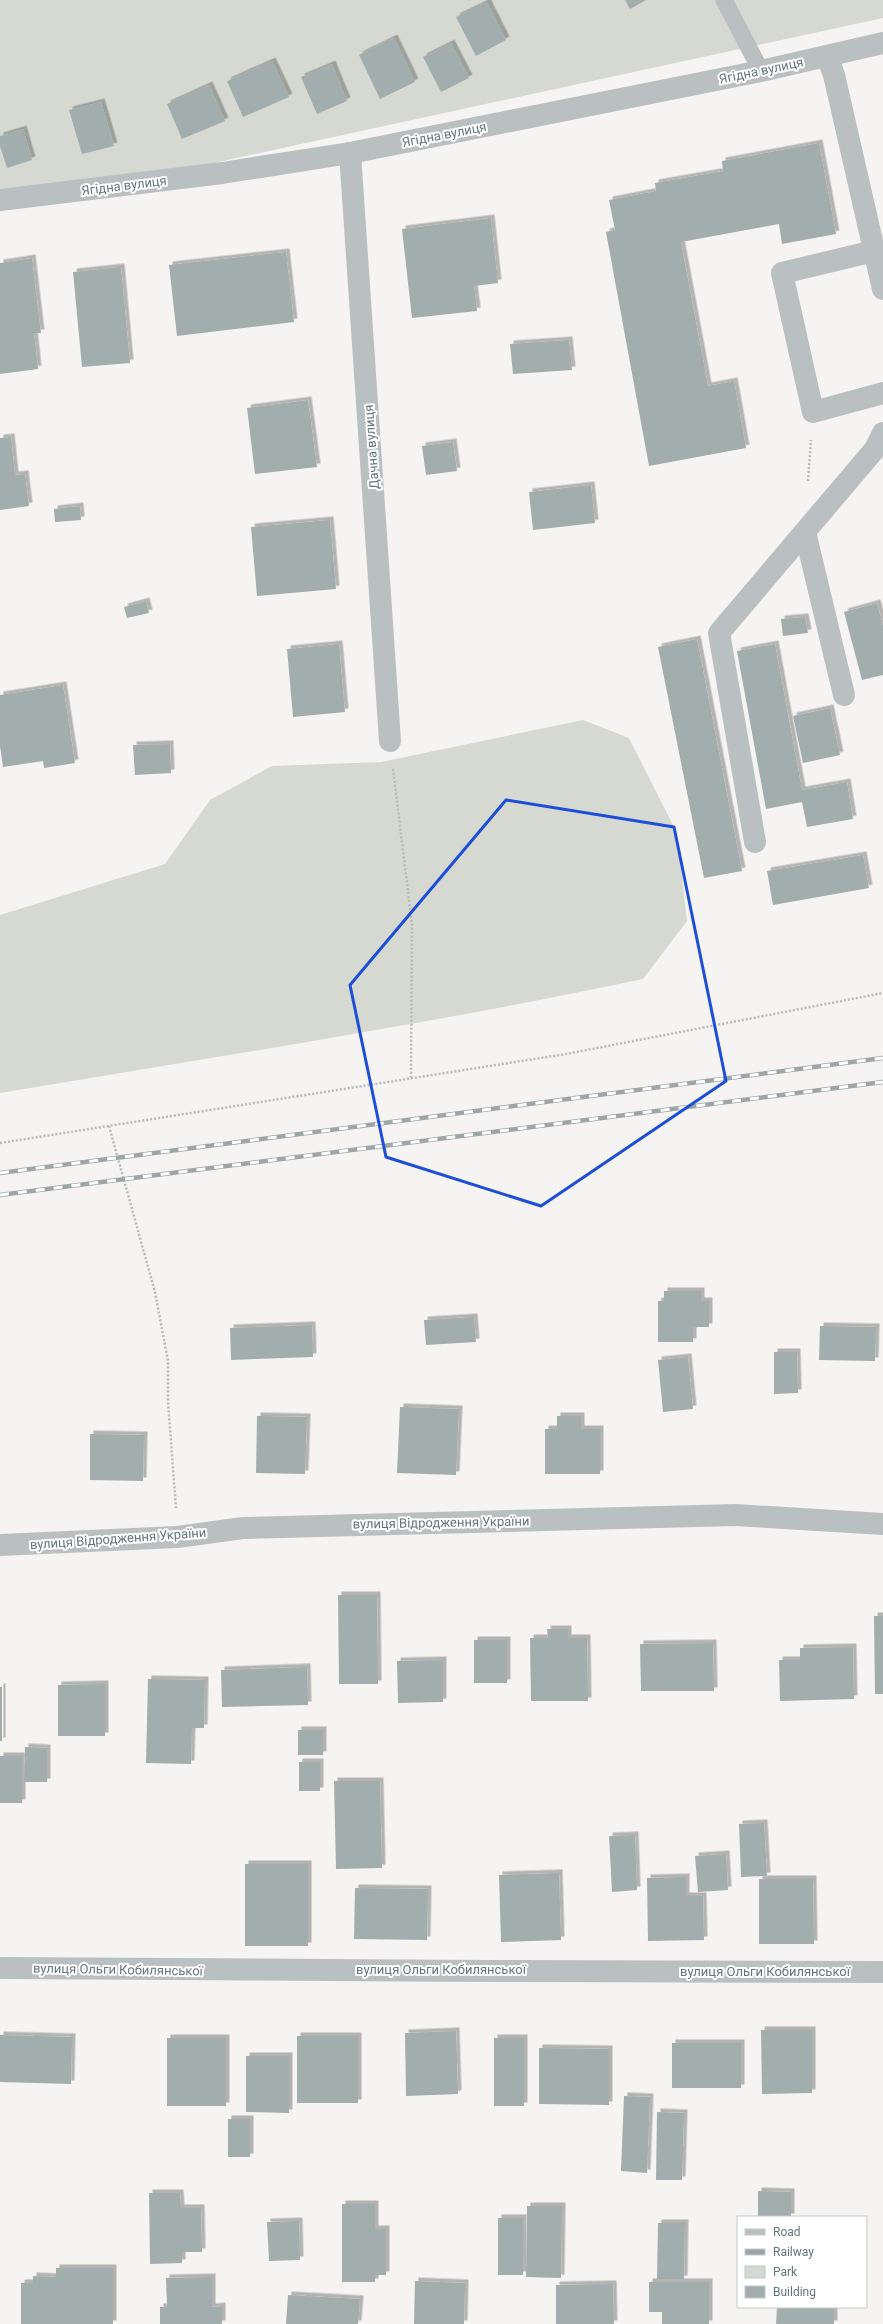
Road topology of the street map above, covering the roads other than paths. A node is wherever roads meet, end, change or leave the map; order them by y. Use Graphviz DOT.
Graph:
graph roads {
  1 [pos="724,0"];
  2 [pos="883,43"];
  3 [pos="827,56"];
  4 [pos="761,71"];
  5 [pos="350,153"];
  6 [pos="0,200"];
  7 [pos="874,251"];
  8 [pos="883,289"];
  9 [pos="883,393"];
  10 [pos="883,433"];
  11 [pos="804,532"];
  12 [pos="844,695"];
  13 [pos="390,741"];
  14 [pos="755,842"];
  15 [pos="883,1524"];
  16 [pos="0,1545"];
  17 [pos="0,1968"];
  18 [pos="883,1972"];
  1 -- 4 [label="lane"];
  2 -- 3 [label="street, Ягідна вулиця"];
  3 -- 4 [label="street, Ягідна вулиця"];
  3 -- 7 [label="street"];
  4 -- 5 [label="street, Ягідна вулиця"];
  5 -- 6 [label="street, Ягідна вулиця"];
  5 -- 13 [label="street, Дачна вулиця"];
  7 -- 8 [label="street"];
  7 -- 9 [label="street"];
  10 -- 11 [label="street"];
  11 -- 12 [label="street"];
  11 -- 14 [label="street"];
  15 -- 16 [label="street, вулиця Відродження України"];
  17 -- 18 [label="street, вулиця Ольги Кобилянської"];
}
